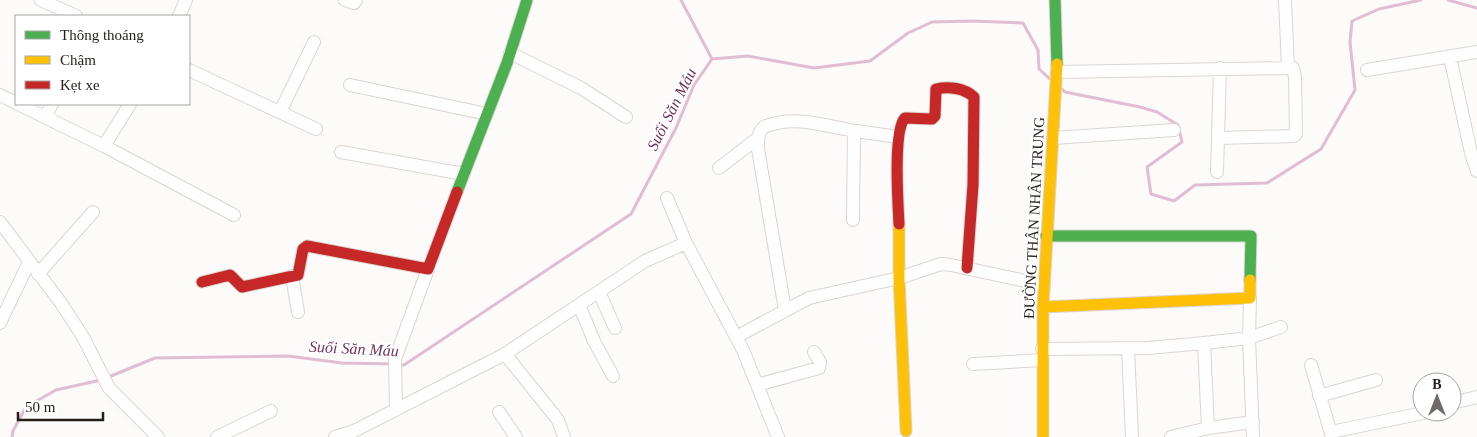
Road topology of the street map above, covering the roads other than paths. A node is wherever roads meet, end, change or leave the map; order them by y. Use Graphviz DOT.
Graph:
graph roads {
  1 [pos="41,0"];
  2 [pos="186,0"];
  3 [pos="345,0"];
  4 [pos="356,0"];
  5 [pos="527,0"];
  6 [pos="1056,0"];
  7 [pos="1285,0"];
  8 [pos="74,15"];
  9 [pos="179,15"];
  10 [pos="314,42"];
  11 [pos="1477,52"];
  12 [pos="510,53"];
  13 [pos="1450,57"];
  14 [pos="1288,66"];
  15 [pos="1220,68"];
  16 [pos="190,70"];
  17 [pos="1367,70"];
  18 [pos="1057,73"];
  19 [pos="350,85"];
  20 [pos="0,95"];
  21 [pos="15,102"];
  22 [pos="21,105"];
  23 [pos="51,105"];
  24 [pos="129,105"];
  25 [pos="280,112"];
  26 [pos="487,114"];
  27 [pos="45,117"];
  28 [pos="626,117"];
  29 [pos="316,129"];
  30 [pos="1174,130"];
  31 [pos="854,131"];
  32 [pos="898,137"];
  33 [pos="758,138"];
  34 [pos="1053,138"];
  35 [pos="1218,138"];
  36 [pos="104,146"];
  37 [pos="341,152"];
  38 [pos="719,168"];
  39 [pos="1477,171"];
  40 [pos="1217,172"];
  41 [pos="464,174"];
  42 [pos="667,198"];
  43 [pos="93,212"];
  44 [pos="234,215"];
  45 [pos="853,220"];
  46 [pos="0,222"];
  47 [pos="1046,236"];
  48 [pos="686,243"];
  49 [pos="29,262"];
  50 [pos="967,268"];
  51 [pos="428,269"];
  52 [pos="38,274"];
  53 [pos="292,276"];
  54 [pos="899,278"];
  55 [pos="202,282"];
  56 [pos="1044,285"];
  57 [pos="599,292"];
  58 [pos="1250,298"];
  59 [pos="579,305"];
  60 [pos="1043,307"];
  61 [pos="785,310"];
  62 [pos="298,312"];
  63 [pos="0,323"];
  64 [pos="1281,327"];
  65 [pos="615,328"];
  66 [pos="736,336"];
  67 [pos="1249,338"];
  68 [pos="1204,343"];
  69 [pos="1128,349"];
  70 [pos="814,352"];
  71 [pos="505,354"];
  72 [pos="1042,354"];
  73 [pos="973,364"];
  74 [pos="1311,365"];
  75 [pos="614,376"];
  76 [pos="1376,380"];
  77 [pos="757,384"];
  78 [pos="1319,396"];
  79 [pos="1477,397"];
  80 [pos="1462,401"];
  81 [pos="396,410"];
  82 [pos="271,411"];
  83 [pos="499,412"];
  84 [pos="1412,416"];
  85 [pos="1253,422"];
  86 [pos="1208,428"];
  87 [pos="906,432"];
  88 [pos="355,434"];
  89 [pos="151,435"];
  90 [pos="1331,435"];
  91 [pos="217,437"];
  92 [pos="335,437"];
  93 [pos="516,437"];
  94 [pos="564,437"];
  95 [pos="778,437"];
  96 [pos="1030,437"];
  97 [pos="1043,437"];
  98 [pos="1132,437"];
  99 [pos="1171,437"];
  100 [pos="1253,437"];
  1 -- 8 [label="street"];
  2 -- 9 [label="street"];
  3 -- 4 [label="street"];
  5 -- 12 [label="street"];
  6 -- 18 [label="street, ĐƯỜNG THÂN NHÂN TRUNG"];
  7 -- 14 [label="street"];
  10 -- 25 [label="street"];
  11 -- 13 [label="street"];
  12 -- 26 [label="street"];
  12 -- 28 [label="street"];
  13 -- 17 [label="street"];
  13 -- 39 [label="street"];
  14 -- 15 [label="street"];
  14 -- 35 [label="street"];
  15 -- 18 [label="street"];
  15 -- 35 [label="street"];
  16 -- 25 [label="street"];
  18 -- 34 [label="street, ĐƯỜNG THÂN NHÂN TRUNG"];
  19 -- 26 [label="street"];
  20 -- 21 [label="street"];
  22 -- 27 [label="street"];
  23 -- 27 [label="street"];
  24 -- 36 [label="street"];
  25 -- 29 [label="street"];
  26 -- 41 [label="street"];
  27 -- 36 [label="street"];
  30 -- 34 [label="street"];
  31 -- 32 [label="street"];
  31 -- 33 [label="street"];
  31 -- 45 [label="street"];
  32 -- 50 [label="street"];
  32 -- 54 [label="street"];
  33 -- 38 [label="street"];
  33 -- 61 [label="street"];
  34 -- 47 [label="street, ĐƯỜNG THÂN NHÂN TRUNG"];
  35 -- 40 [label="street"];
  36 -- 44 [label="street"];
  37 -- 41 [label="street"];
  41 -- 51 [label="street"];
  42 -- 48 [label="street"];
  43 -- 52 [label="street"];
  46 -- 49 [label="street"];
  47 -- 56 [label="street, ĐƯỜNG THÂN NHÂN TRUNG"];
  47 -- 58 [label="street"];
  48 -- 57 [label="street"];
  48 -- 66 [label="street"];
  49 -- 52 [label="street"];
  49 -- 63 [label="street"];
  50 -- 54 [label="street"];
  50 -- 56 [label="street"];
  51 -- 53 [label="street"];
  51 -- 81 [label="street"];
  52 -- 89 [label="street"];
  53 -- 55 [label="street"];
  53 -- 62 [label="street"];
  54 -- 61 [label="street"];
  54 -- 87 [label="street"];
  56 -- 60 [label="street, ĐƯỜNG THÂN NHÂN TRUNG"];
  57 -- 59 [label="street"];
  57 -- 65 [label="street"];
  58 -- 60 [label="street"];
  58 -- 67 [label="street"];
  59 -- 71 [label="street"];
  59 -- 75 [label="street"];
  60 -- 72 [label="street, ĐƯỜNG THÂN NHÂN TRUNG"];
  61 -- 66 [label="street"];
  64 -- 67 [label="street"];
  66 -- 77 [label="street"];
  67 -- 68 [label="street"];
  67 -- 85 [label="street"];
  68 -- 69 [label="street"];
  68 -- 86 [label="street"];
  69 -- 72 [label="street"];
  69 -- 98 [label="street"];
  70 -- 77 [label="street"];
  71 -- 81 [label="street"];
  71 -- 94 [label="street"];
  72 -- 73 [label="street"];
  72 -- 97 [label="street, ĐƯỜNG THÂN NHÂN TRUNG"];
  74 -- 78 [label="street"];
  76 -- 78 [label="street"];
  77 -- 95 [label="street"];
  78 -- 90 [label="street"];
  79 -- 80 [label="street"];
  81 -- 88 [label="street"];
  82 -- 91 [label="street"];
  83 -- 93 [label="street"];
  84 -- 90 [label="street"];
  85 -- 86 [label="street"];
  85 -- 100 [label="street"];
  86 -- 99 [label="street"];
  88 -- 92 [label="street"];
  96 -- 97 [label="street"];
}
